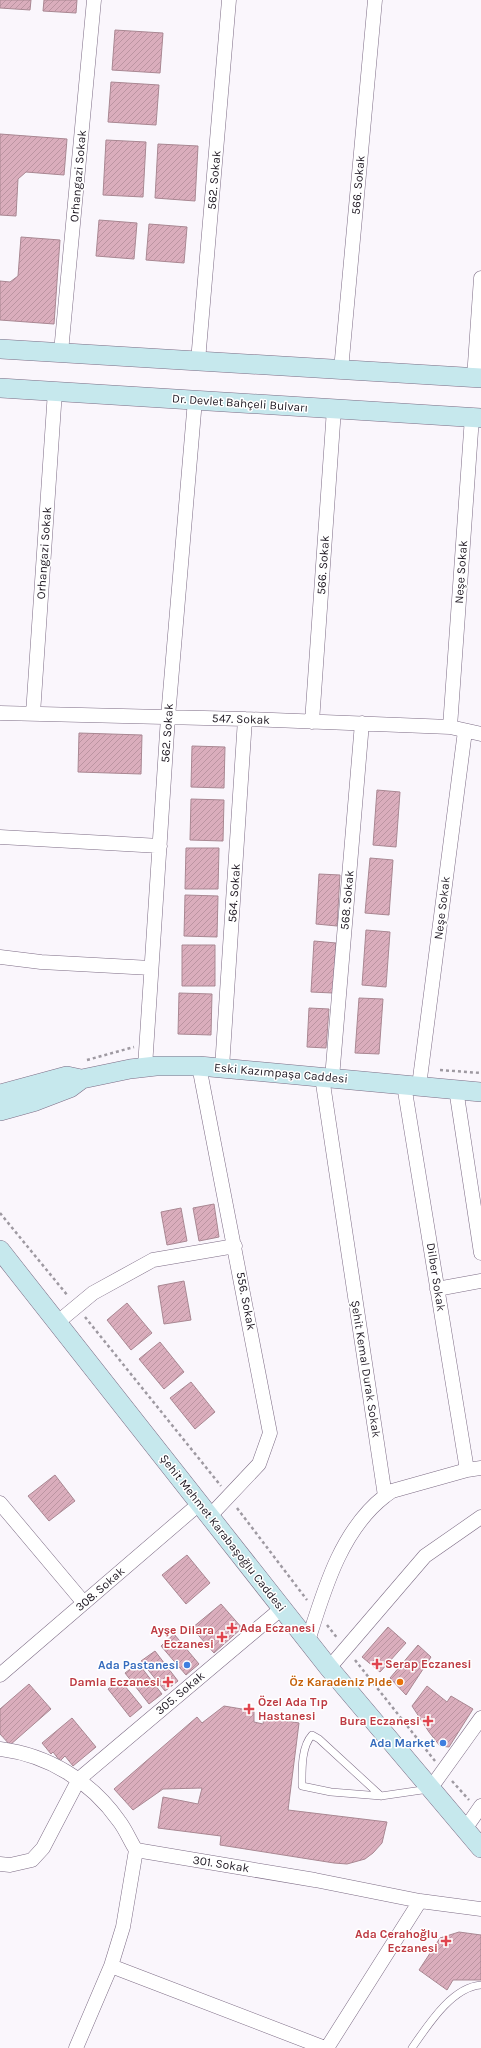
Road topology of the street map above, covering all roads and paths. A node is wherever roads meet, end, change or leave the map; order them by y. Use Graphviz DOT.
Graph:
graph roads {
  1 [pos="94,0"];
  2 [pos="229,0"];
  3 [pos="375,0"];
  4 [pos="481,278"];
  5 [pos="0,349"];
  6 [pos="61,352"];
  7 [pos="198,361"];
  8 [pos="340,370"];
  9 [pos="477,378"];
  10 [pos="0,388"];
  11 [pos="55,391"];
  12 [pos="196,400"];
  13 [pos="334,409"];
  14 [pos="477,417"];
  15 [pos="0,713"];
  16 [pos="33,714"];
  17 [pos="168,717"];
  18 [pos="245,719"];
  19 [pos="0,721"];
  20 [pos="312,722"];
  21 [pos="362,723"];
  22 [pos="450,727"];
  23 [pos="465,731"];
  24 [pos="481,734"];
  25 [pos="0,837"];
  26 [pos="160,846"];
  27 [pos="0,957"];
  28 [pos="151,968"];
  29 [pos="199,1066"];
  30 [pos="145,1067"];
  31 [pos="222,1068"];
  32 [pos="327,1077"];
  33 [pos="82,1079"];
  34 [pos="412,1085"];
  35 [pos="456,1089"];
  36 [pos="481,1092"];
  37 [pos="0,1094"];
  38 [pos="0,1111"];
  39 [pos="0,1213"];
  40 [pos="235,1246"];
  41 [pos="0,1250"];
  42 [pos="481,1253"];
  43 [pos="481,1281"];
  44 [pos="437,1289"];
  45 [pos="76,1306"];
  46 [pos="58,1322"];
  47 [pos="481,1468"];
  48 [pos="467,1470"];
  49 [pos="385,1496"];
  50 [pos="229,1497"];
  51 [pos="0,1503"];
  52 [pos="204,1510"];
  53 [pos="481,1517"];
  54 [pos="84,1603"];
  55 [pos="282,1608"];
  56 [pos="317,1613"];
  57 [pos="308,1641"];
  58 [pos="345,1648"];
  59 [pos="329,1668"];
  60 [pos="0,1675"];
  61 [pos="481,1718"];
  62 [pos="0,1749"];
  63 [pos="442,1770"];
  64 [pos="79,1779"];
  65 [pos="430,1789"];
  66 [pos="381,1796"];
  67 [pos="479,1808"];
  68 [pos="465,1829"];
  69 [pos="481,1848"];
  70 [pos="136,1850"];
  71 [pos="0,1864"];
  72 [pos="420,1901"];
  73 [pos="481,1909"];
  74 [pos="111,1966"];
  75 [pos="481,1985"];
  76 [pos="76,2048"];
  77 [pos="326,2048"];
  78 [pos="412,2048"];
  1 -- 6 [label="street, Orhangazi Sokak"];
  2 -- 7 [label="street, 562. Sokak"];
  3 -- 8 [label="street, 566. Sokak"];
  4 -- 9 [label="street"];
  5 -- 6 [label="street"];
  6 -- 7 [label="street"];
  7 -- 8 [label="street"];
  8 -- 9 [label="street"];
  10 -- 11 [label="street, Dr. Devlet Bahçeli Bulvarı"];
  11 -- 12 [label="street, Dr. Devlet Bahçeli Bulvarı"];
  11 -- 16 [label="street, Orhangazi Sokak"];
  12 -- 13 [label="street, Dr. Devlet Bahçeli Bulvarı"];
  12 -- 17 [label="street, 562. Sokak"];
  13 -- 14 [label="street, Dr. Devlet Bahçeli Bulvarı"];
  13 -- 20 [label="street, 566. Sokak"];
  14 -- 22 [label="street, Neşe Sokak"];
  15 -- 16 [label="street, 547. Sokak"];
  15 -- 19 [label="street"];
  16 -- 17 [label="street, 547. Sokak"];
  17 -- 18 [label="street, 547. Sokak"];
  17 -- 26 [label="street, 562. Sokak"];
  18 -- 20 [label="street, 547. Sokak"];
  18 -- 31 [label="street, 564. Sokak"];
  20 -- 21 [label="street, 547. Sokak"];
  21 -- 22 [label="street, 547. Sokak"];
  21 -- 32 [label="street, 568. Sokak"];
  22 -- 23 [label="street, 547. Sokak"];
  23 -- 24 [label="street, 547. Sokak"];
  23 -- 34 [label="street, Neşe Sokak"];
  25 -- 26 [label="street"];
  26 -- 28 [label="street, 562. Sokak"];
  27 -- 28 [label="street"];
  28 -- 30 [label="street, 562. Sokak"];
  29 -- 30 [label="street, Eski Kazımpaşa Caddesi"];
  29 -- 31 [label="street, Eski Kazımpaşa Caddesi"];
  29 -- 40 [label="street, 556. Sokak"];
  30 -- 33 [label="street, Eski Kazımpaşa Caddesi"];
  31 -- 32 [label="street, Eski Kazımpaşa Caddesi"];
  32 -- 34 [label="street, Eski Kazımpaşa Caddesi"];
  32 -- 49 [label="street, Şehit Kemal Durak Sokak"];
  33 -- 37 [label="street, Eski Kazımpaşa Caddesi"];
  33 -- 38 [label="street, Eski Kazımpaşa Caddesi"];
  34 -- 35 [label="street, Eski Kazımpaşa Caddesi"];
  34 -- 44 [label="street, Dilber Sokak"];
  35 -- 36 [label="street, Eski Kazımpaşa Caddesi"];
  35 -- 42 [label="street"];
  39 -- 45 [label="path"];
  40 -- 45 [label="street"];
  40 -- 50 [label="street, 556. Sokak"];
  41 -- 46 [label="street, Şehit Mehmet Karabaşoğlu Caddesi"];
  43 -- 44 [label="street"];
  44 -- 48 [label="street, Dilber Sokak"];
  45 -- 46 [label="street"];
  45 -- 50 [label="path"];
  46 -- 52 [label="street, Şehit Mehmet Karabaşoğlu Caddesi"];
  47 -- 48 [label="street"];
  48 -- 49 [label="street"];
  49 -- 56 [label="street"];
  50 -- 52 [label="street, 556. Sokak"];
  50 -- 56 [label="path"];
  51 -- 54 [label="street"];
  52 -- 54 [label="street, 308. Sokak"];
  52 -- 55 [label="street, Şehit Mehmet Karabaşoğlu Caddesi"];
  53 -- 58 [label="street"];
  54 -- 60 [label="street, 308. Sokak"];
  55 -- 57 [label="street, Şehit Mehmet Karabaşoğlu Caddesi"];
  55 -- 64 [label="street, 305. Sokak"];
  56 -- 57 [label="street"];
  56 -- 58 [label="path"];
  57 -- 59 [label="street, Şehit Mehmet Karabaşoğlu Caddesi"];
  58 -- 59 [label="street"];
  58 -- 63 [label="path"];
  59 -- 65 [label="street, Şehit Mehmet Karabaşoğlu Caddesi"];
  61 -- 63 [label="street"];
  62 -- 64 [label="street"];
  63 -- 65 [label="street"];
  63 -- 67 [label="path"];
  64 -- 70 [label="street"];
  64 -- 71 [label="street"];
  65 -- 66 [label="lane"];
  65 -- 68 [label="street, Şehit Mehmet Karabaşoğlu Caddesi"];
  66 -- 66 [label="lane"];
  67 -- 68 [label="street"];
  68 -- 69 [label="street, Şehit Mehmet Karabaşoğlu Caddesi"];
  70 -- 72 [label="street, 301. Sokak"];
  70 -- 74 [label="street"];
  72 -- 73 [label="street, 301. Sokak"];
  72 -- 77 [label="street"];
  74 -- 76 [label="street"];
  74 -- 77 [label="street"];
  75 -- 78 [label="lane"];
}
